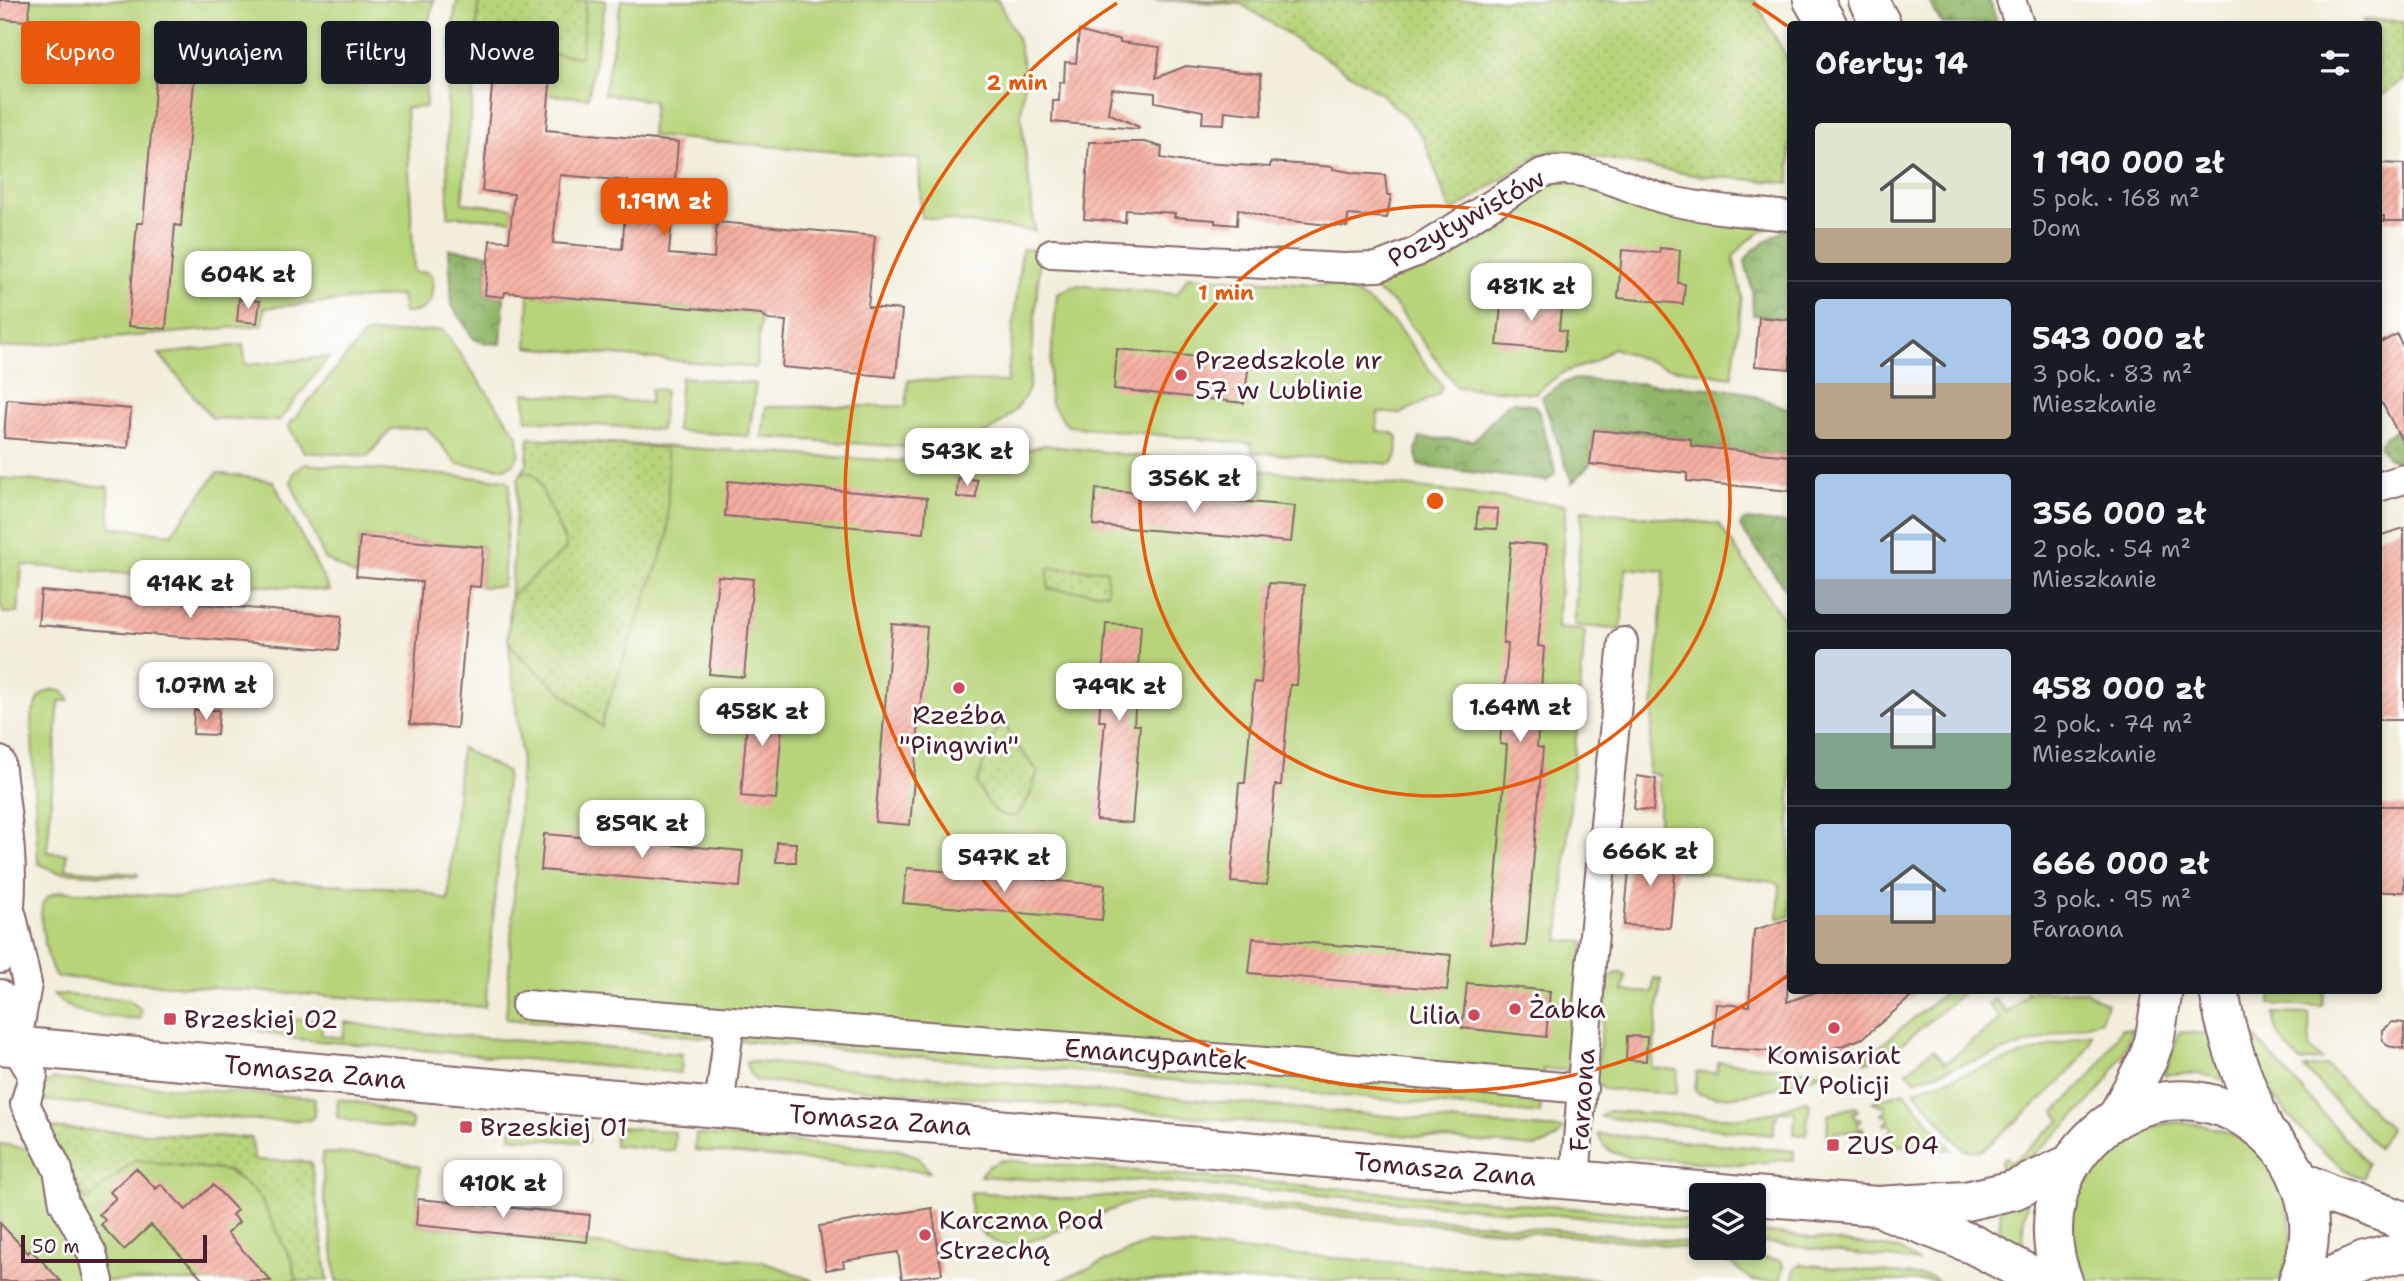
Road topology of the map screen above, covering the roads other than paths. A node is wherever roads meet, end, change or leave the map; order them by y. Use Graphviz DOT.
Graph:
graph roads {
  1 [pos="1814,0"];
  2 [pos="1868,0"];
  3 [pos="2011,0"];
  4 [pos="1825,21"];
  5 [pos="1879,21"];
  6 [pos="2018,21"];
  7 [pos="1787,216"];
  8 [pos="1052,253"];
  9 [pos="2404,479"];
  10 [pos="2382,486"];
  11 [pos="1623,642"];
  12 [pos="0,761"];
  13 [pos="10,905"];
  14 [pos="0,959"];
  15 [pos="0,994"];
  16 [pos="2162,994"];
  17 [pos="2220,994"];
  18 [pos="526,1005"];
  19 [pos="730,1021"];
  20 [pos="5,1052"];
  21 [pos="1583,1089"];
  22 [pos="719,1108"];
  23 [pos="2116,1119"];
  24 [pos="2265,1132"];
  25 [pos="2070,1164"];
  26 [pos="2299,1180"];
  27 [pos="1575,1181"];
  28 [pos="1689,1190"];
  29 [pos="1766,1197"];
  30 [pos="1877,1206"];
  31 [pos="2404,1220"];
  32 [pos="2404,1252"];
  33 [pos="99,1281"];
  34 [pos="2042,1281"];
  35 [pos="2063,1281"];
  36 [pos="2298,1281"];
  37 [pos="2320,1281"];
  1 -- 4 [label="street"];
  2 -- 5 [label="street"];
  3 -- 6 [label="street"];
  7 -- 8 [label="street, Pozytywistów"];
  9 -- 10 [label="street"];
  11 -- 21 [label="street, Faraona"];
  12 -- 13 [label="street"];
  13 -- 14 [label="street"];
  13 -- 20 [label="street"];
  15 -- 20 [label="street"];
  16 -- 23 [label="street"];
  17 -- 24 [label="street"];
  18 -- 19 [label="street, Emancypantek"];
  19 -- 21 [label="street, Emancypantek"];
  19 -- 22 [label="street"];
  20 -- 22 [label="street, Tomasza Zana"];
  20 -- 33 [label="street"];
  21 -- 27 [label="street, Faraona"];
  22 -- 27 [label="street, Tomasza Zana"];
  23 -- 24 [label="street"];
  23 -- 25 [label="street"];
  24 -- 26 [label="street"];
  25 -- 30 [label="street"];
  25 -- 35 [label="street"];
  26 -- 31 [label="street"];
  26 -- 36 [label="street"];
  27 -- 28 [label="street, Tomasza Zana"];
  29 -- 30 [label="street"];
  30 -- 34 [label="street"];
  32 -- 37 [label="street"];
}
